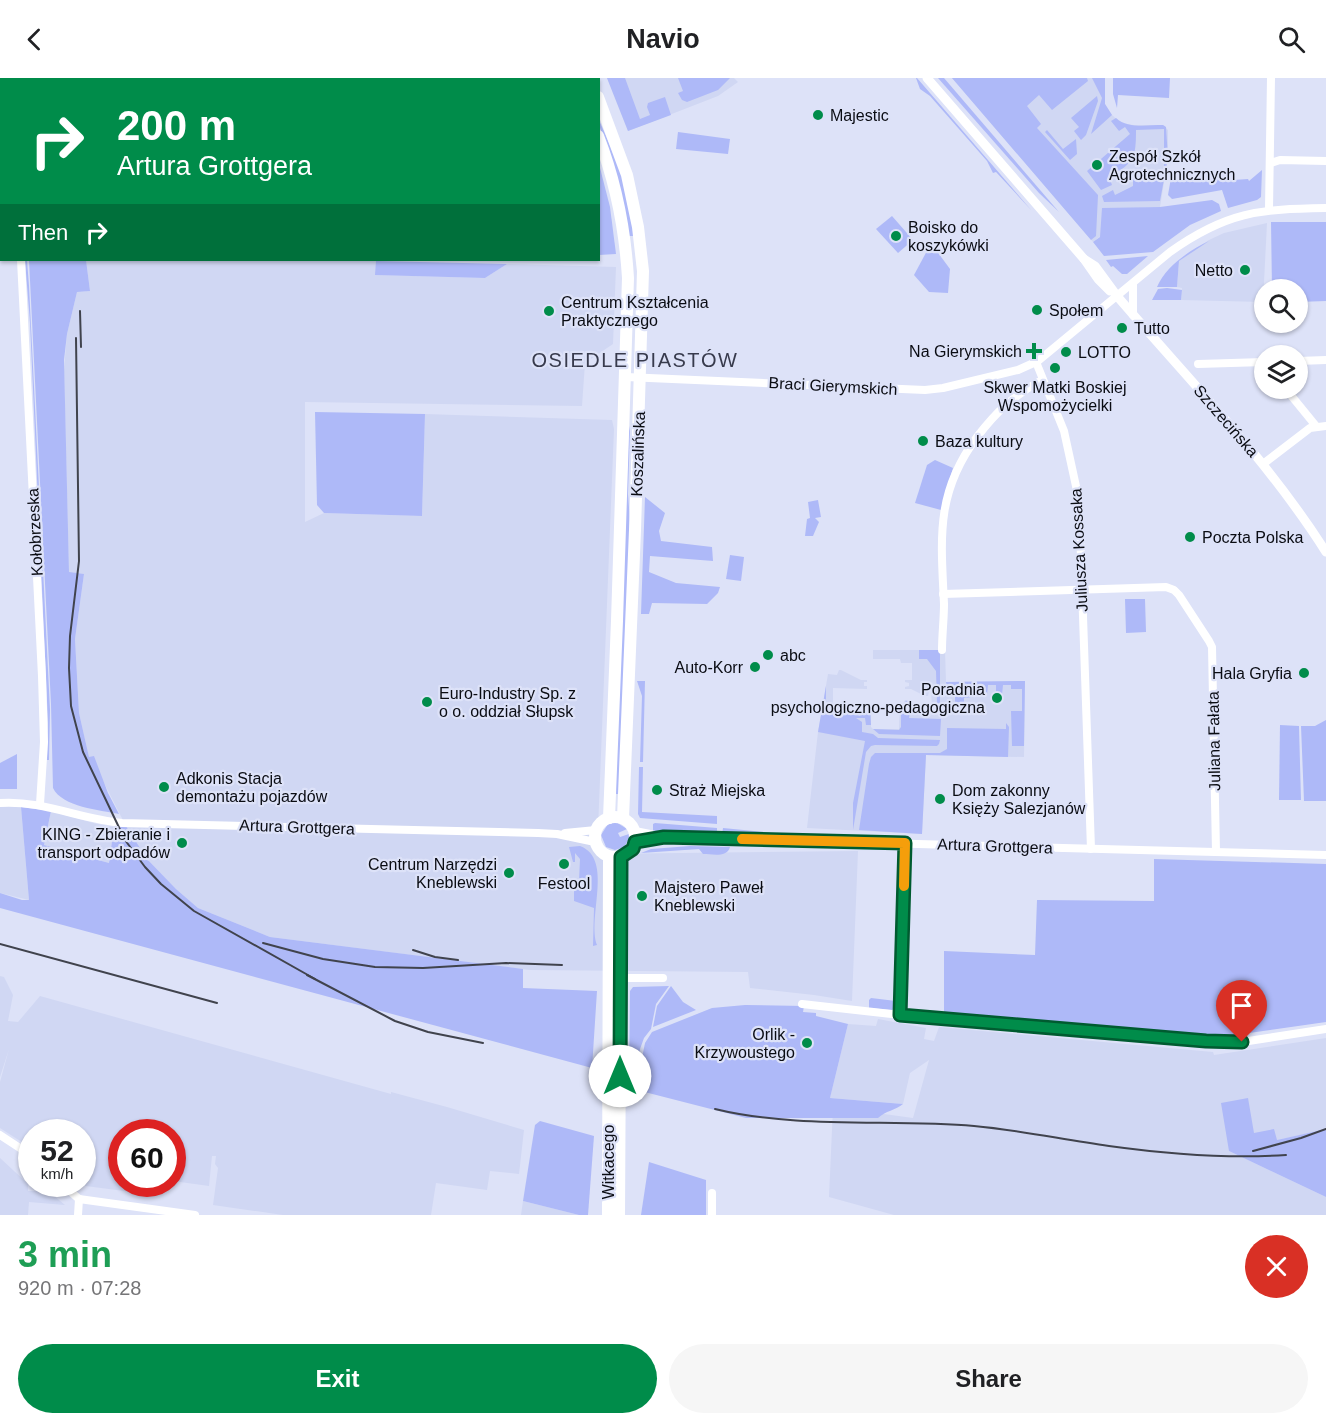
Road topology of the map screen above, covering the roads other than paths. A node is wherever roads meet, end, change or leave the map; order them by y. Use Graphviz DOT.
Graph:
graph roads {
  1 [pos="927,78"];
  2 [pos="1271,78"];
  3 [pos="600,101"];
  4 [pos="600,142"];
  5 [pos="1326,161"];
  6 [pos="1271,163"];
  7 [pos="1326,208"];
  8 [pos="1269,210"];
  9 [pos="21,261"];
  10 [pos="1133,284"];
  11 [pos="1117,297"];
  12 [pos="1133,315"];
  13 [pos="1326,360"];
  14 [pos="1308,361"];
  15 [pos="1036,362"];
  16 [pos="1254,362"];
  17 [pos="1198,364"];
  18 [pos="626,377"];
  19 [pos="640,377"];
  20 [pos="1042,380"];
  21 [pos="1294,399"];
  22 [pos="1316,426"];
  23 [pos="1326,426"];
  24 [pos="1263,464"];
  25 [pos="1326,552"];
  26 [pos="1083,590"];
  27 [pos="943,594"];
  28 [pos="942,650"];
  29 [pos="0,803"];
  30 [pos="40,804"];
  31 [pos="609,818"];
  32 [pos="624,818"];
  33 [pos="596,836"];
  34 [pos="635,837"];
  35 [pos="905,843"];
  36 [pos="1091,849"];
  37 [pos="1216,852"];
  38 [pos="1326,855"];
  39 [pos="615,857"];
  40 [pos="620,978"];
  41 [pos="663,978"];
  42 [pos="802,1004"];
  43 [pos="900,1015"];
  44 [pos="1326,1029"];
  45 [pos="614,1074"];
  46 [pos="0,1135"];
  47 [pos="614,1143"];
  48 [pos="18,1147"];
  49 [pos="712,1193"];
  50 [pos="79,1198"];
  51 [pos="78,1215"];
  52 [pos="195,1215"];
  53 [pos="608,1215"];
  54 [pos="619,1215"];
  55 [pos="712,1215"];
  1 -- 11 [label="street, Szczecińska"];
  2 -- 6 [label="street"];
  3 -- 19 [label="main road, Koszalińska"];
  4 -- 18 [label="main road, Koszalińska"];
  5 -- 6 [label="street"];
  6 -- 8 [label="street"];
  7 -- 8 [label="street"];
  8 -- 10 [label="street"];
  9 -- 30 [label="street, Kołobrzeska"];
  10 -- 11 [label="street"];
  10 -- 12 [label="street"];
  11 -- 12 [label="street, Szczecińska"];
  11 -- 15 [label="street"];
  12 -- 24 [label="street, Szczecińska"];
  13 -- 14 [label="street"];
  15 -- 19 [label="street, Braci Gierymskich"];
  15 -- 20 [label="street, Juliusza Kossaka"];
  16 -- 17 [label="street"];
  18 -- 19 [label="street, Braci Gierymskich"];
  18 -- 31 [label="main road, Koszalińska"];
  19 -- 32 [label="main road, Koszalińska"];
  20 -- 26 [label="street, Juliusza Kossaka"];
  20 -- 27 [label="street"];
  21 -- 22 [label="street"];
  22 -- 23 [label="street"];
  22 -- 24 [label="street"];
  24 -- 25 [label="street, Szczecińska"];
  26 -- 27 [label="street"];
  26 -- 36 [label="street, Juliusza Kossaka"];
  26 -- 37 [label="street, Juliana Fałata"];
  27 -- 28 [label="street"];
  29 -- 30 [label="street, Artura Grottgera"];
  30 -- 33 [label="street, Artura Grottgera"];
  31 -- 32 [label="main road"];
  31 -- 33 [label="main road"];
  32 -- 34 [label="main road"];
  33 -- 39 [label="main road"];
  34 -- 35 [label="street, Artura Grottgera"];
  34 -- 39 [label="main road"];
  35 -- 36 [label="street, Artura Grottgera"];
  35 -- 43 [label="street"];
  36 -- 37 [label="street, Artura Grottgera"];
  37 -- 38 [label="street, Artura Grottgera"];
  39 -- 40 [label="main road, Witkacego"];
  39 -- 45 [label="main road, Witkacego"];
  40 -- 41 [label="street"];
  40 -- 45 [label="main road, Witkacego"];
  42 -- 43 [label="street"];
  43 -- 44 [label="street"];
  45 -- 47 [label="main road, Witkacego"];
  46 -- 48 [label="street"];
  47 -- 53 [label="main road, Witkacego"];
  47 -- 54 [label="main road, Witkacego"];
  49 -- 55 [label="street"];
  50 -- 51 [label="street"];
  50 -- 52 [label="street"];
}
